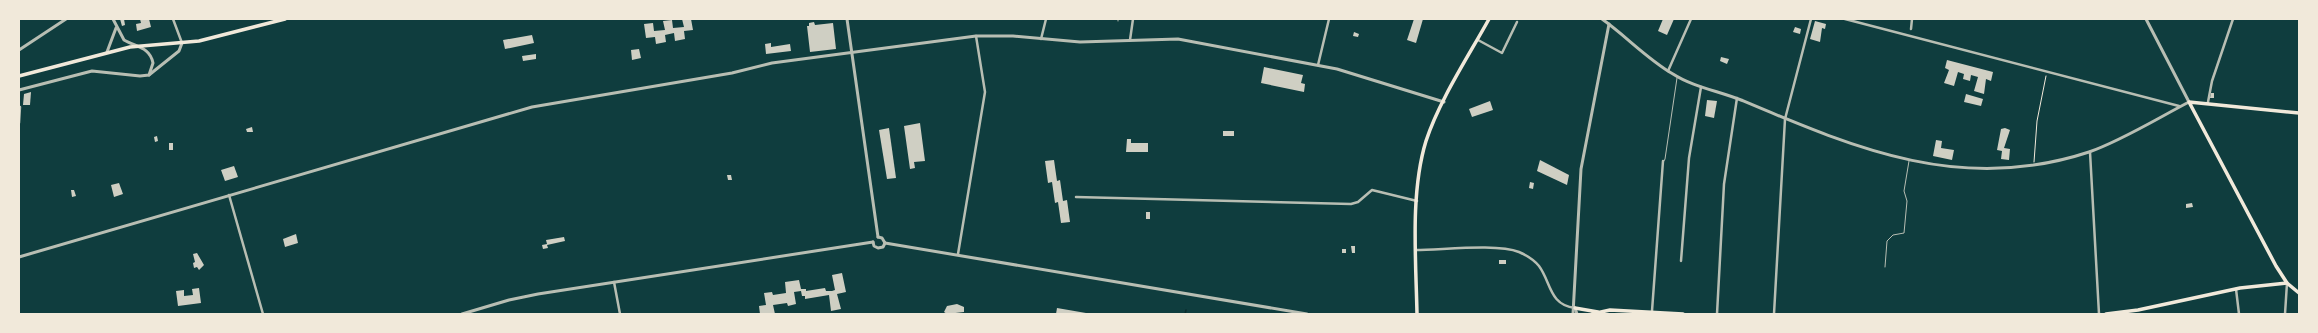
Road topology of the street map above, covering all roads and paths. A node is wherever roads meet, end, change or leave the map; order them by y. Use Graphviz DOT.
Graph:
graph roads {
  1 [pos="66,19"];
  2 [pos="113,19"];
  3 [pos="173,19"];
  4 [pos="285,19"];
  5 [pos="847,19"];
  6 [pos="1046,19"];
  7 [pos="1133,19"];
  8 [pos="1329,19"];
  9 [pos="1489,19"];
  10 [pos="1602,19"];
  11 [pos="1691,19"];
  12 [pos="1811,19"];
  13 [pos="1845,19"];
  14 [pos="1912,19"];
  15 [pos="2146,19"];
  16 [pos="2233,19"];
  17 [pos="1517,22"];
  18 [pos="1609,24"];
  19 [pos="116,28"];
  20 [pos="1911,28"];
  21 [pos="976,36"];
  22 [pos="1041,39"];
  23 [pos="1130,40"];
  24 [pos="1478,40"];
  25 [pos="182,43"];
  26 [pos="140,46"];
  27 [pos="19,50"];
  28 [pos="107,52"];
  29 [pos="851,54"];
  30 [pos="1318,65"];
  31 [pos="1668,71"];
  32 [pos="2047,73"];
  33 [pos="149,74"];
  34 [pos="19,76"];
  35 [pos="1678,77"];
  36 [pos="1701,86"];
  37 [pos="19,90"];
  38 [pos="1737,98"];
  39 [pos="1444,102"];
  40 [pos="2189,102"];
  41 [pos="2208,102"];
  42 [pos="2179,106"];
  43 [pos="20,107"];
  44 [pos="2299,113"];
  45 [pos="1785,119"];
  46 [pos="19,123"];
  47 [pos="2090,152"];
  48 [pos="1909,160"];
  49 [pos="1663,161"];
  50 [pos="2034,164"];
  51 [pos="229,195"];
  52 [pos="1076,197"];
  53 [pos="1418,202"];
  54 [pos="878,237"];
  55 [pos="873,242"];
  56 [pos="885,243"];
  57 [pos="1416,250"];
  58 [pos="958,254"];
  59 [pos="19,257"];
  60 [pos="1681,261"];
  61 [pos="1885,268"];
  62 [pos="614,282"];
  63 [pos="2287,283"];
  64 [pos="2236,288"];
  65 [pos="2299,293"];
  66 [pos="1575,308"];
  67 [pos="1652,311"];
  68 [pos="1600,313"];
  69 [pos="263,314"];
  70 [pos="462,314"];
  71 [pos="620,314"];
  72 [pos="1307,314"];
  73 [pos="1417,314"];
  74 [pos="1573,314"];
  75 [pos="1577,314"];
  76 [pos="1592,314"];
  77 [pos="1683,314"];
  78 [pos="1717,314"];
  79 [pos="1774,314"];
  80 [pos="2099,314"];
  81 [pos="2106,314"];
  82 [pos="2239,314"];
  83 [pos="2285,314"];
  1 -- 27 [label="street"];
  2 -- 19 [label="street"];
  3 -- 25 [label="street"];
  4 -- 25 [label="main road"];
  5 -- 29 [label="street"];
  6 -- 22 [label="street"];
  7 -- 23 [label="street"];
  8 -- 30 [label="street"];
  9 -- 24 [label="main road"];
  10 -- 18 [label="street"];
  11 -- 31 [label="street"];
  12 -- 45 [label="street"];
  13 -- 32 [label="street"];
  14 -- 20 [label="street"];
  15 -- 40 [label="street"];
  16 -- 41 [label="street"];
  17 -- 24 [label="street"];
  18 -- 31 [label="street"];
  18 -- 66 [label="street"];
  19 -- 26 [label="street"];
  19 -- 28 [label="street"];
  21 -- 22 [label="street"];
  21 -- 29 [label="street"];
  21 -- 58 [label="street"];
  22 -- 23 [label="street"];
  23 -- 30 [label="street"];
  24 -- 39 [label="main road"];
  25 -- 26 [label="main road"];
  25 -- 33 [label="street"];
  26 -- 28 [label="main road"];
  26 -- 33 [label="street"];
  28 -- 34 [label="main road"];
  29 -- 51 [label="street"];
  29 -- 54 [label="street"];
  30 -- 39 [label="street"];
  31 -- 35 [label="street"];
  32 -- 42 [label="street"];
  32 -- 50 [label="path"];
  33 -- 37 [label="street"];
  35 -- 36 [label="street"];
  35 -- 49 [label="lane"];
  36 -- 38 [label="street"];
  36 -- 60 [label="street"];
  38 -- 45 [label="street"];
  38 -- 78 [label="street"];
  39 -- 53 [label="main road"];
  40 -- 41 [label="main road"];
  40 -- 42 [label="street"];
  40 -- 63 [label="main road"];
  41 -- 44 [label="main road"];
  42 -- 47 [label="street"];
  43 -- 46 [label="street"];
  45 -- 48 [label="street"];
  45 -- 79 [label="street"];
  47 -- 50 [label="street"];
  47 -- 80 [label="street"];
  48 -- 50 [label="street"];
  48 -- 61 [label="lane"];
  49 -- 67 [label="street"];
  51 -- 59 [label="street"];
  51 -- 69 [label="street"];
  52 -- 53 [label="street"];
  53 -- 57 [label="main road"];
  54 -- 55 [label="street"];
  54 -- 56 [label="street"];
  55 -- 56 [label="street"];
  55 -- 62 [label="street"];
  56 -- 58 [label="street"];
  57 -- 66 [label="street"];
  57 -- 73 [label="main road"];
  58 -- 72 [label="street"];
  62 -- 70 [label="street"];
  62 -- 71 [label="street"];
  63 -- 64 [label="main road"];
  63 -- 65 [label="main road"];
  63 -- 83 [label="street"];
  64 -- 81 [label="main road"];
  64 -- 82 [label="street"];
  66 -- 68 [label="main road"];
  66 -- 74 [label="street"];
  66 -- 75 [label="street"];
  67 -- 68 [label="main road"];
  67 -- 77 [label="main road"];
  68 -- 76 [label="main road"];
}
